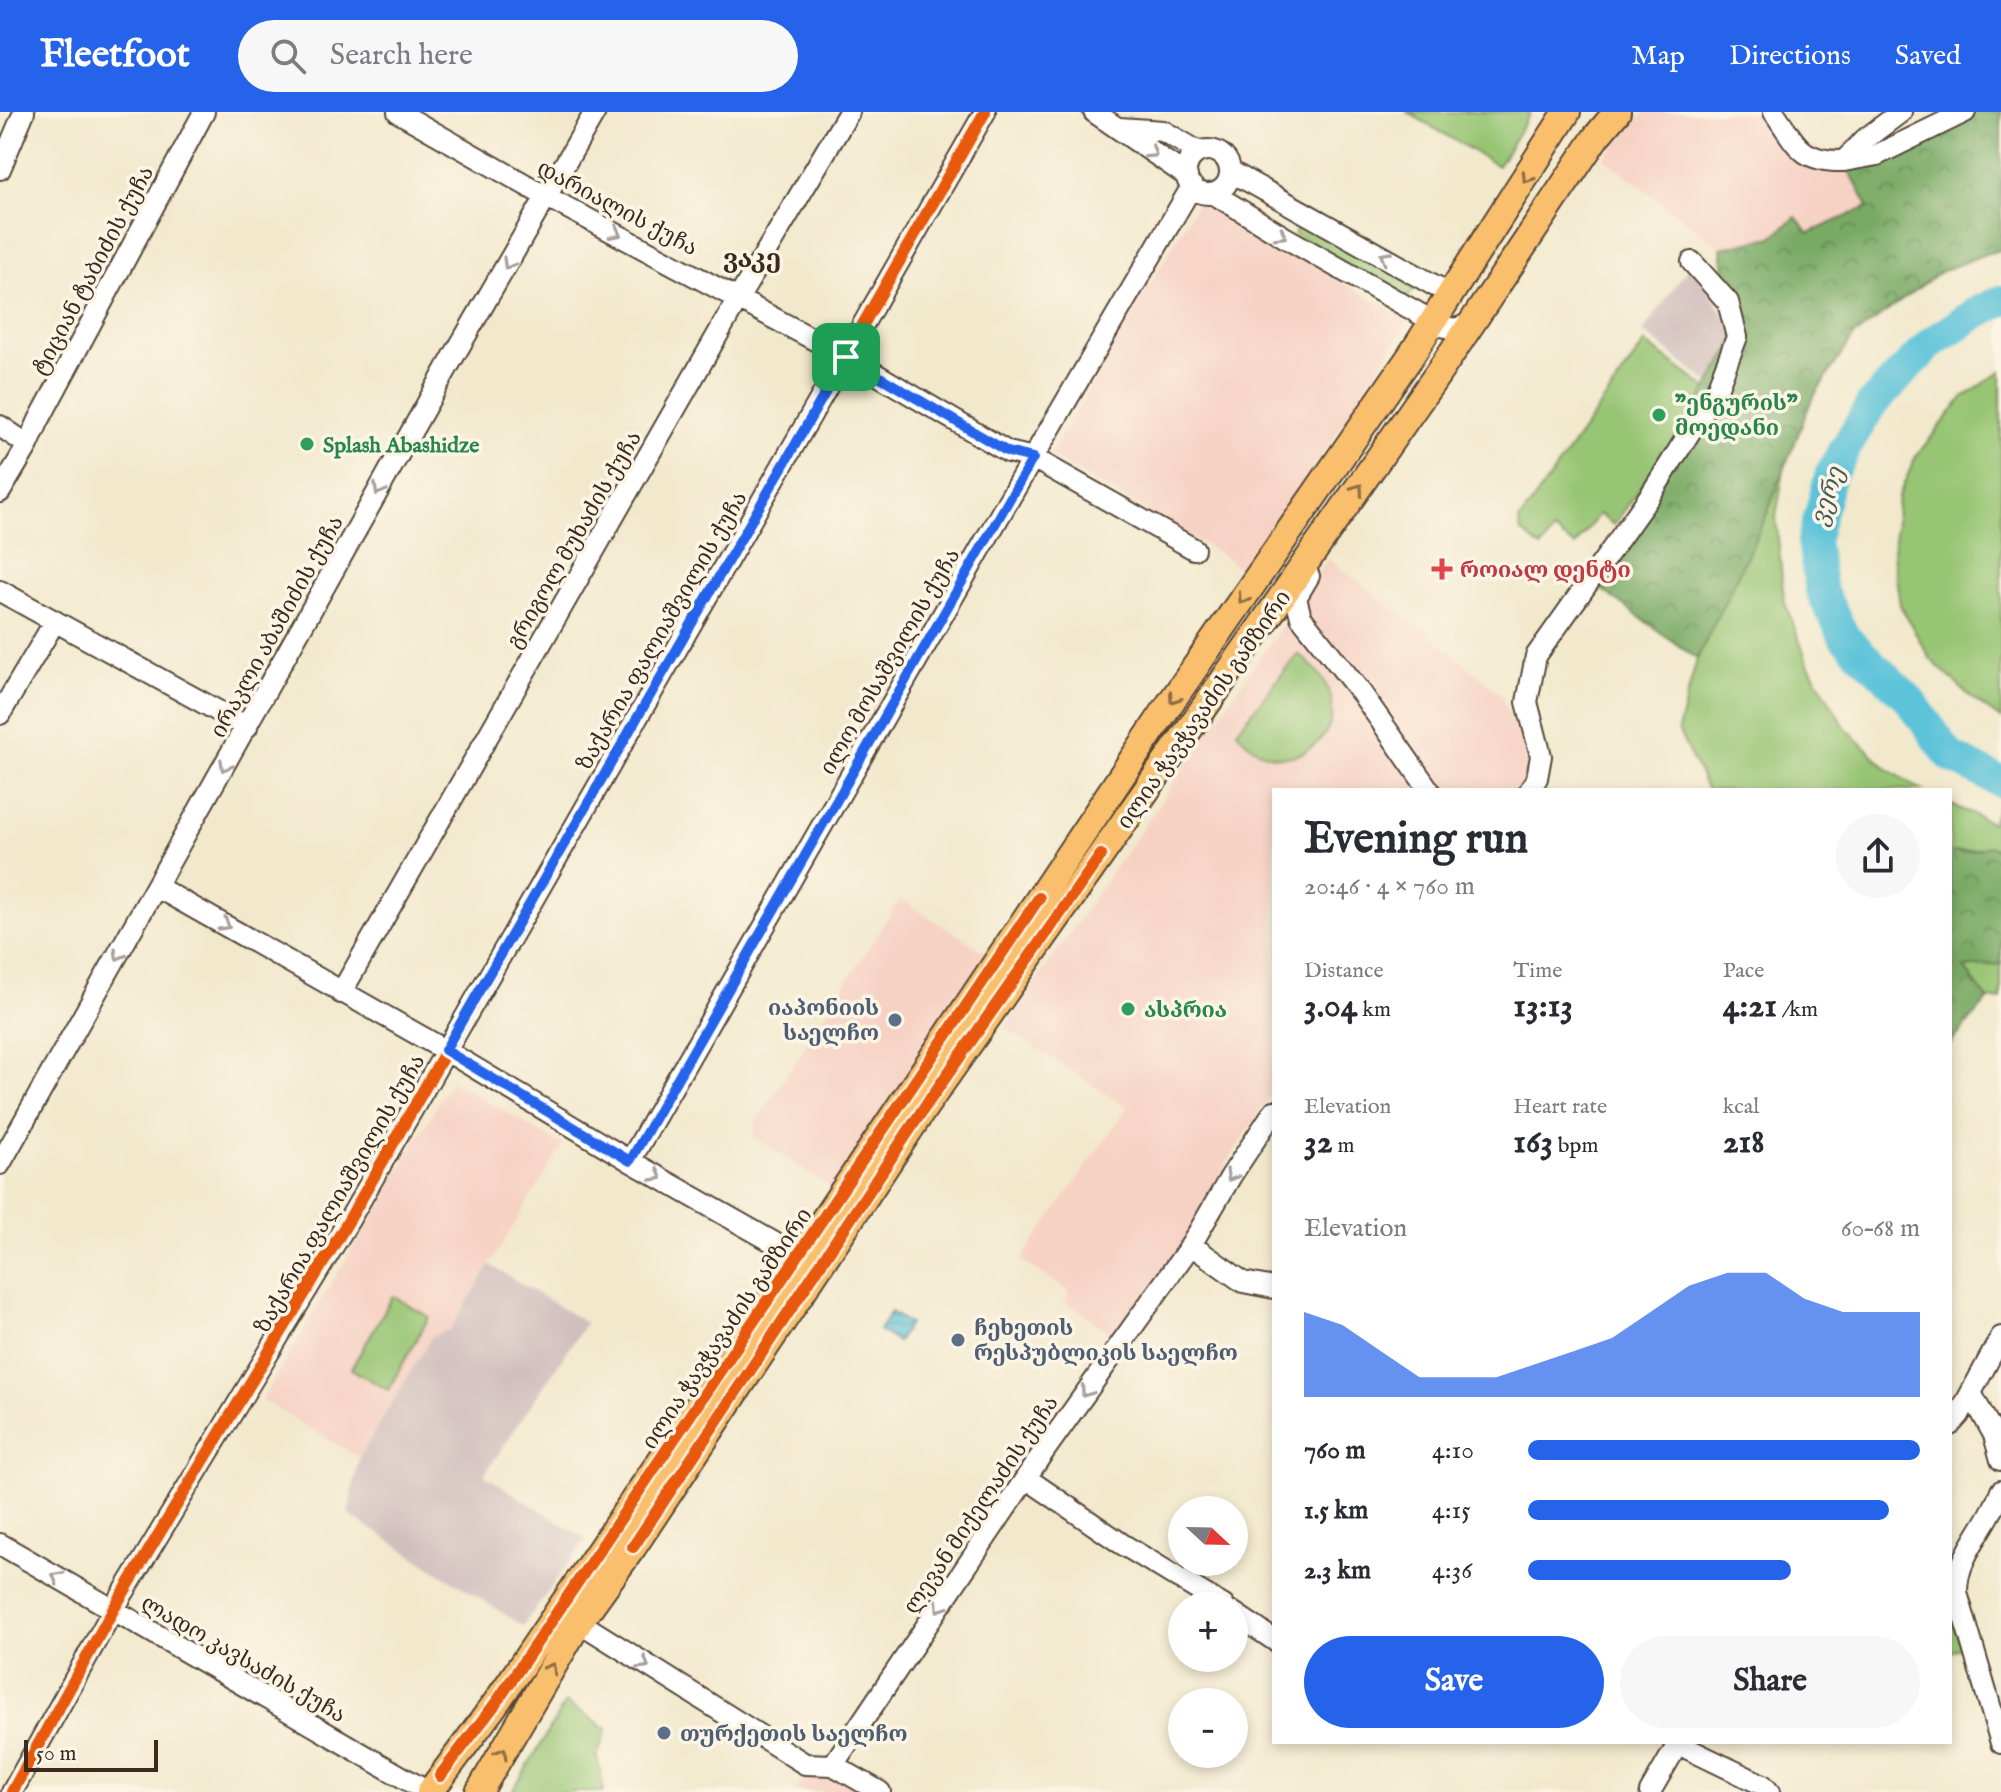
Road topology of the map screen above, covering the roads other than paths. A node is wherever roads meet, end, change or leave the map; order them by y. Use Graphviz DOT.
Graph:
graph roads {
  1 [pos="24,112"];
  2 [pos="204,112"];
  3 [pos="398,112"];
  4 [pos="595,112"];
  5 [pos="849,112"];
  6 [pos="985,112"];
  7 [pos="1094,112"];
  8 [pos="1567,112"];
  9 [pos="1617,112"];
  10 [pos="1774,112"];
  11 [pos="1901,112"];
  12 [pos="1965,112"];
  13 [pos="1120,128"];
  14 [pos="1199,152"];
  15 [pos="1844,161"];
  16 [pos="0,169"];
  17 [pos="1230,171"];
  18 [pos="1189,181"];
  19 [pos="1214,194"];
  20 [pos="547,197"];
  21 [pos="1692,262"];
  22 [pos="1455,290"];
  23 [pos="738,299"];
  24 [pos="1433,321"];
  25 [pos="1471,323"];
  26 [pos="846,357"];
  27 [pos="0,426"];
  28 [pos="28,445"];
  29 [pos="1033,458"];
  30 [pos="0,492"];
  31 [pos="1194,549"];
  32 [pos="1313,553"];
  33 [pos="0,591"];
  34 [pos="1301,617"];
  35 [pos="55,621"];
  36 [pos="1264,621"];
  37 [pos="0,714"];
  38 [pos="247,727"];
  39 [pos="1428,788"];
  40 [pos="1531,788"];
  41 [pos="157,887"];
  42 [pos="341,993"];
  43 [pos="445,1050"];
  44 [pos="1272,1114"];
  45 [pos="630,1161"];
  46 [pos="0,1163"];
  47 [pos="1191,1245"];
  48 [pos="806,1266"];
  49 [pos="1272,1288"];
  50 [pos="2001,1337"];
  51 [pos="1971,1393"];
  52 [pos="1952,1423"];
  53 [pos="2001,1460"];
  54 [pos="1026,1478"];
  55 [pos="2001,1491"];
  56 [pos="0,1544"];
  57 [pos="1201,1592"];
  58 [pos="113,1610"];
  59 [pos="579,1622"];
  60 [pos="1248,1622"];
  61 [pos="1272,1639"];
  62 [pos="2001,1743"];
  63 [pos="1678,1744"];
  64 [pos="1681,1744"];
  65 [pos="833,1765"];
  66 [pos="427,1791"];
  67 [pos="12,1792"];
  68 [pos="479,1792"];
  69 [pos="880,1792"];
  70 [pos="1650,1792"];
  71 [pos="1769,1792"];
  1 -- 16 [label="street"];
  2 -- 28 [label="street, ტიციან ტაბიძის ქუჩა"];
  3 -- 20 [label="street, დარიალის ქუჩა"];
  4 -- 20 [label="street, ირაკლი აბაშიძის ქუჩა"];
  5 -- 23 [label="street, გრიგოლ მუხაძის ქუჩა"];
  6 -- 26 [label="street, ზაქარია ფალიაშვილის ქუჩა"];
  7 -- 13 [label="street"];
  8 -- 22 [label="main road, ილია ჭავჭავაძის გამზირი, one-way"];
  9 -- 25 [label="main road, ილია ჭავჭავაძის გამზირი"];
  10 -- 15 [label="street"];
  11 -- 15 [label="street"];
  12 -- 15 [label="street"];
  13 -- 14 [label="street"];
  13 -- 18 [label="street, one-way"];
  14 -- 17 [label="street"];
  14 -- 18 [label="street"];
  17 -- 19 [label="street"];
  22 -- 17 [label="street, one-way"];
  18 -- 19 [label="street"];
  18 -- 29 [label="street, ილო მოსაშვილის ქუჩა"];
  19 -- 24 [label="street, one-way"];
  20 -- 23 [label="street, დარიალის ქუჩა, one-way"];
  20 -- 38 [label="street, ირაკლი აბაშიძის ქუჩა, one-way"];
  21 -- 40 [label="street"];
  22 -- 24 [label="main road, ილია ჭავჭავაძის გამზირი"];
  23 -- 26 [label="street, დარიალის ქუჩა"];
  23 -- 42 [label="street, გრიგოლ მუხაძის ქუჩა"];
  24 -- 25 [label="street"];
  24 -- 48 [label="main road, ილია ჭავჭავაძის გამზირი, one-way"];
  32 -- 25 [label="main road, ილია ჭავჭავაძის გამზირი, one-way"];
  26 -- 29 [label="street, დარიალის ქუჩა"];
  26 -- 43 [label="street, ზაქარია ფალიაშვილის ქუჩა"];
  27 -- 28 [label="street"];
  28 -- 30 [label="street, ტიციან ტაბიძის ქუჩა"];
  29 -- 31 [label="street, დარიალის ქუჩა"];
  29 -- 45 [label="street, ილო მოსაშვილის ქუჩა"];
  32 -- 34 [label="street"];
  32 -- 36 [label="main road, ილია ჭავჭავაძის გამზირი"];
  33 -- 35 [label="street"];
  34 -- 36 [label="street"];
  34 -- 39 [label="street"];
  35 -- 37 [label="street"];
  35 -- 38 [label="street"];
  36 -- 48 [label="main road, ილია ჭავჭავაძის გამზირი"];
  38 -- 41 [label="street, ირაკლი აბაშიძის ქუჩა, one-way"];
  41 -- 42 [label="street, one-way"];
  41 -- 46 [label="street, ირაკლი აბაშიძის ქუჩა, one-way"];
  42 -- 43 [label="street"];
  43 -- 45 [label="street"];
  43 -- 58 [label="street, ზაქარია ფალიაშვილის ქუჩა"];
  44 -- 47 [label="street, ლევან მიქელაძის ქუჩა, one-way"];
  45 -- 48 [label="street, one-way"];
  47 -- 49 [label="street"];
  47 -- 54 [label="street, ლევან მიქელაძის ქუჩა, one-way"];
  48 -- 59 [label="main road, ილია ჭავჭავაძის გამზირი"];
  48 -- 66 [label="main road, ილია ჭავჭავაძის გამზირი"];
  50 -- 51 [label="street"];
  51 -- 52 [label="street"];
  51 -- 53 [label="street"];
  54 -- 57 [label="street"];
  54 -- 65 [label="street, ლევან მიქელაძის ქუჩა, one-way"];
  55 -- 62 [label="street"];
  58 -- 56 [label="street, ლადო კავსაძის ქუჩა, one-way"];
  58 -- 66 [label="street, ლადო კავსაძის ქუჩა"];
  58 -- 67 [label="street, ზაქარია ფალიაშვილის ქუჩა"];
  59 -- 65 [label="street, one-way"];
  68 -- 59 [label="main road, ილია ჭავჭავაძის გამზირი, one-way"];
  60 -- 61 [label="street"];
  63 -- 70 [label="street"];
  64 -- 71 [label="street"];
  65 -- 69 [label="street"];
}
